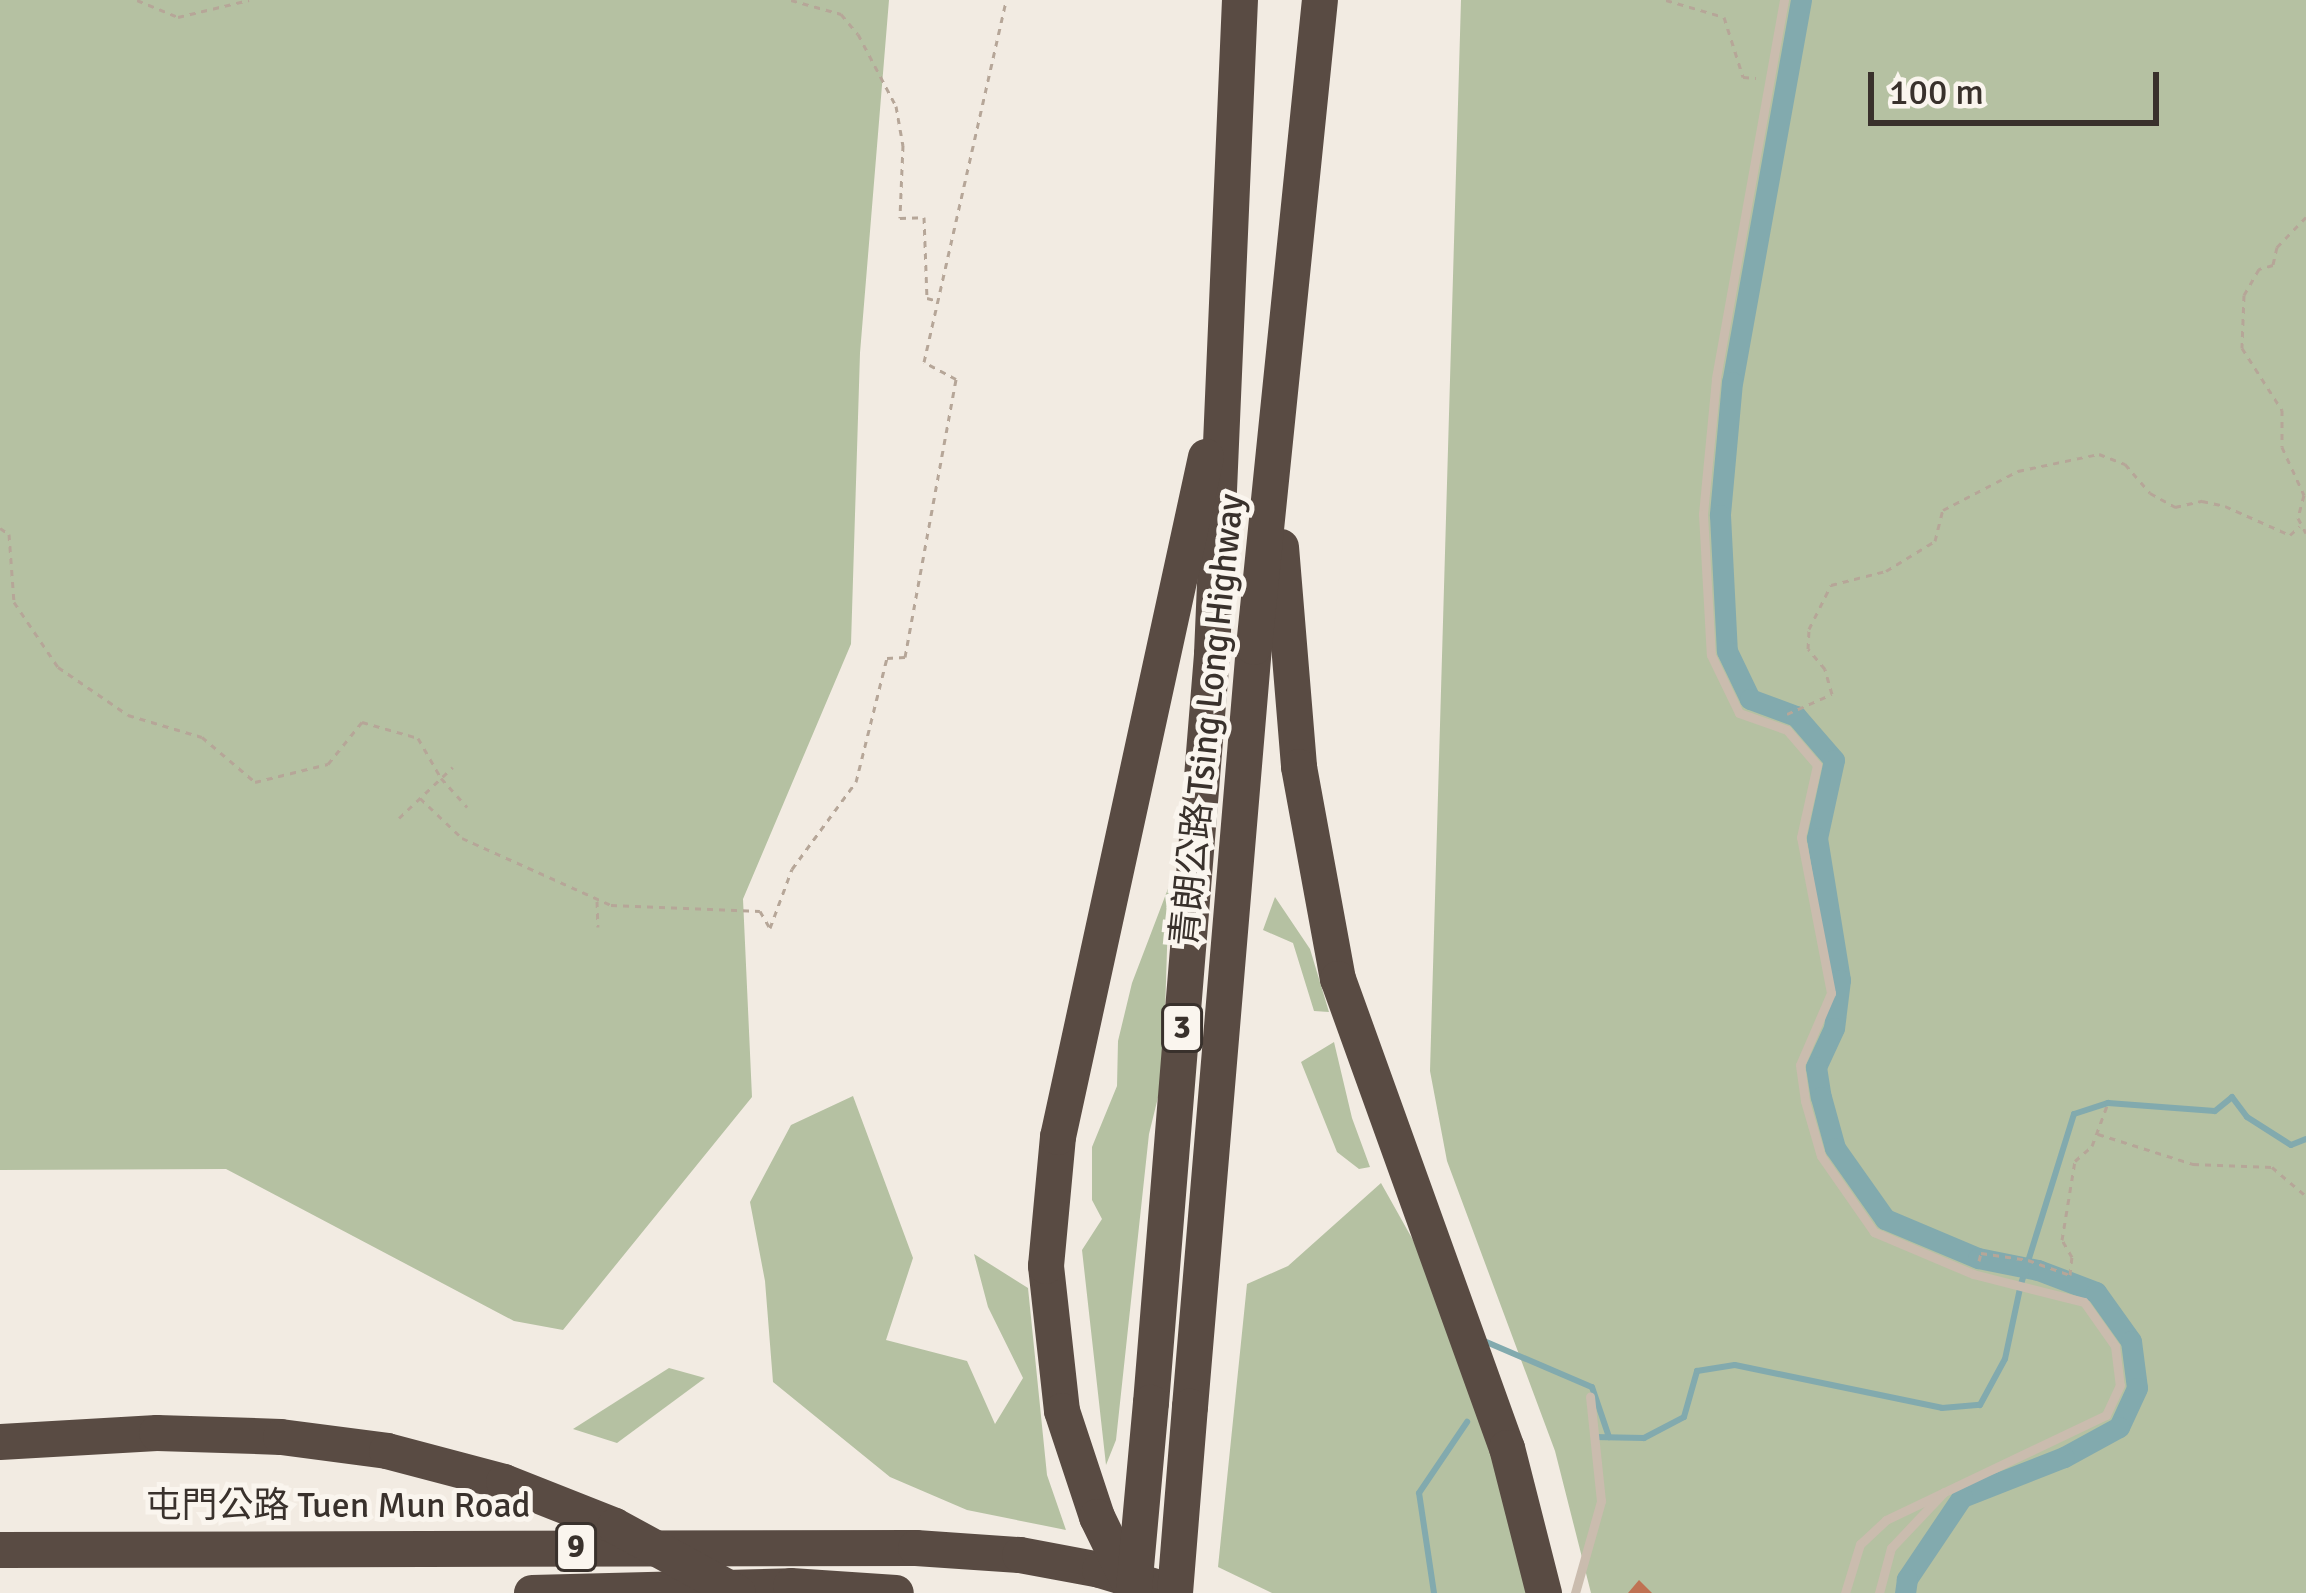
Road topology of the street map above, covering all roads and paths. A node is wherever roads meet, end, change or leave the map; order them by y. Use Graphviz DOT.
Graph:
graph roads {
  1 [pos="137,0"];
  2 [pos="248,0"];
  3 [pos="790,0"];
  4 [pos="1006,0"];
  5 [pos="1240,0"];
  6 [pos="1320,0"];
  7 [pos="1666,0"];
  8 [pos="1784,0"];
  9 [pos="1769,80"];
  10 [pos="2306,217"];
  11 [pos="938,301"];
  12 [pos="1228,347"];
  13 [pos="1276,465"];
  14 [pos="2300,526"];
  15 [pos="0,529"];
  16 [pos="2306,533"];
  17 [pos="1795,709"];
  18 [pos="453,767"];
  19 [pos="441,778"];
  20 [pos="420,798"];
  21 [pos="467,807"];
  22 [pos="399,818"];
  23 [pos="596,899"];
  24 [pos="598,927"];
  25 [pos="2108,1102"];
  26 [pos="2097,1134"];
  27 [pos="2306,1196"];
  28 [pos="1982,1253"];
  29 [pos="1590,1397"];
  30 [pos="0,1442"];
  31 [pos="1952,1484"];
  32 [pos="0,1550"];
  33 [pos="1158,1591"];
  34 [pos="532,1593"];
  35 [pos="738,1593"];
  36 [pos="896,1593"];
  37 [pos="1544,1593"];
  38 [pos="1575,1593"];
  39 [pos="1845,1593"];
  40 [pos="1879,1593"];
  1 -- 2 [label="path"];
  3 -- 11 [label="path"];
  4 -- 11 [label="path"];
  5 -- 12 [label="highway, 青朗公路 Tsing Long Highway / 3"];
  6 -- 13 [label="highway, 青朗公路 Tsing Long Highway / 3"];
  7 -- 9 [label="path"];
  8 -- 9 [label="lane"];
  9 -- 31 [label="lane"];
  10 -- 14 [label="path"];
  11 -- 23 [label="path"];
  12 -- 33 [label="highway, 青朗公路 Tsing Long Highway / 3, bridge"];
  12 -- 33 [label="highway, bridge"];
  13 -- 33 [label="highway, 青朗公路 Tsing Long Highway / 3, bridge"];
  13 -- 37 [label="highway"];
  14 -- 16 [label="path"];
  14 -- 17 [label="path"];
  15 -- 19 [label="path"];
  18 -- 19 [label="path"];
  19 -- 20 [label="path"];
  19 -- 21 [label="path"];
  20 -- 22 [label="path"];
  20 -- 23 [label="path"];
  23 -- 24 [label="path"];
  25 -- 26 [label="path"];
  26 -- 27 [label="path"];
  26 -- 28 [label="path"];
  29 -- 38 [label="lane"];
  30 -- 35 [label="highway, bridge"];
  31 -- 39 [label="lane"];
  31 -- 40 [label="lane"];
  32 -- 33 [label="highway, 屯門公路 Tuen Mun Road / 9"];
  34 -- 36 [label="highway, 9"];
}
